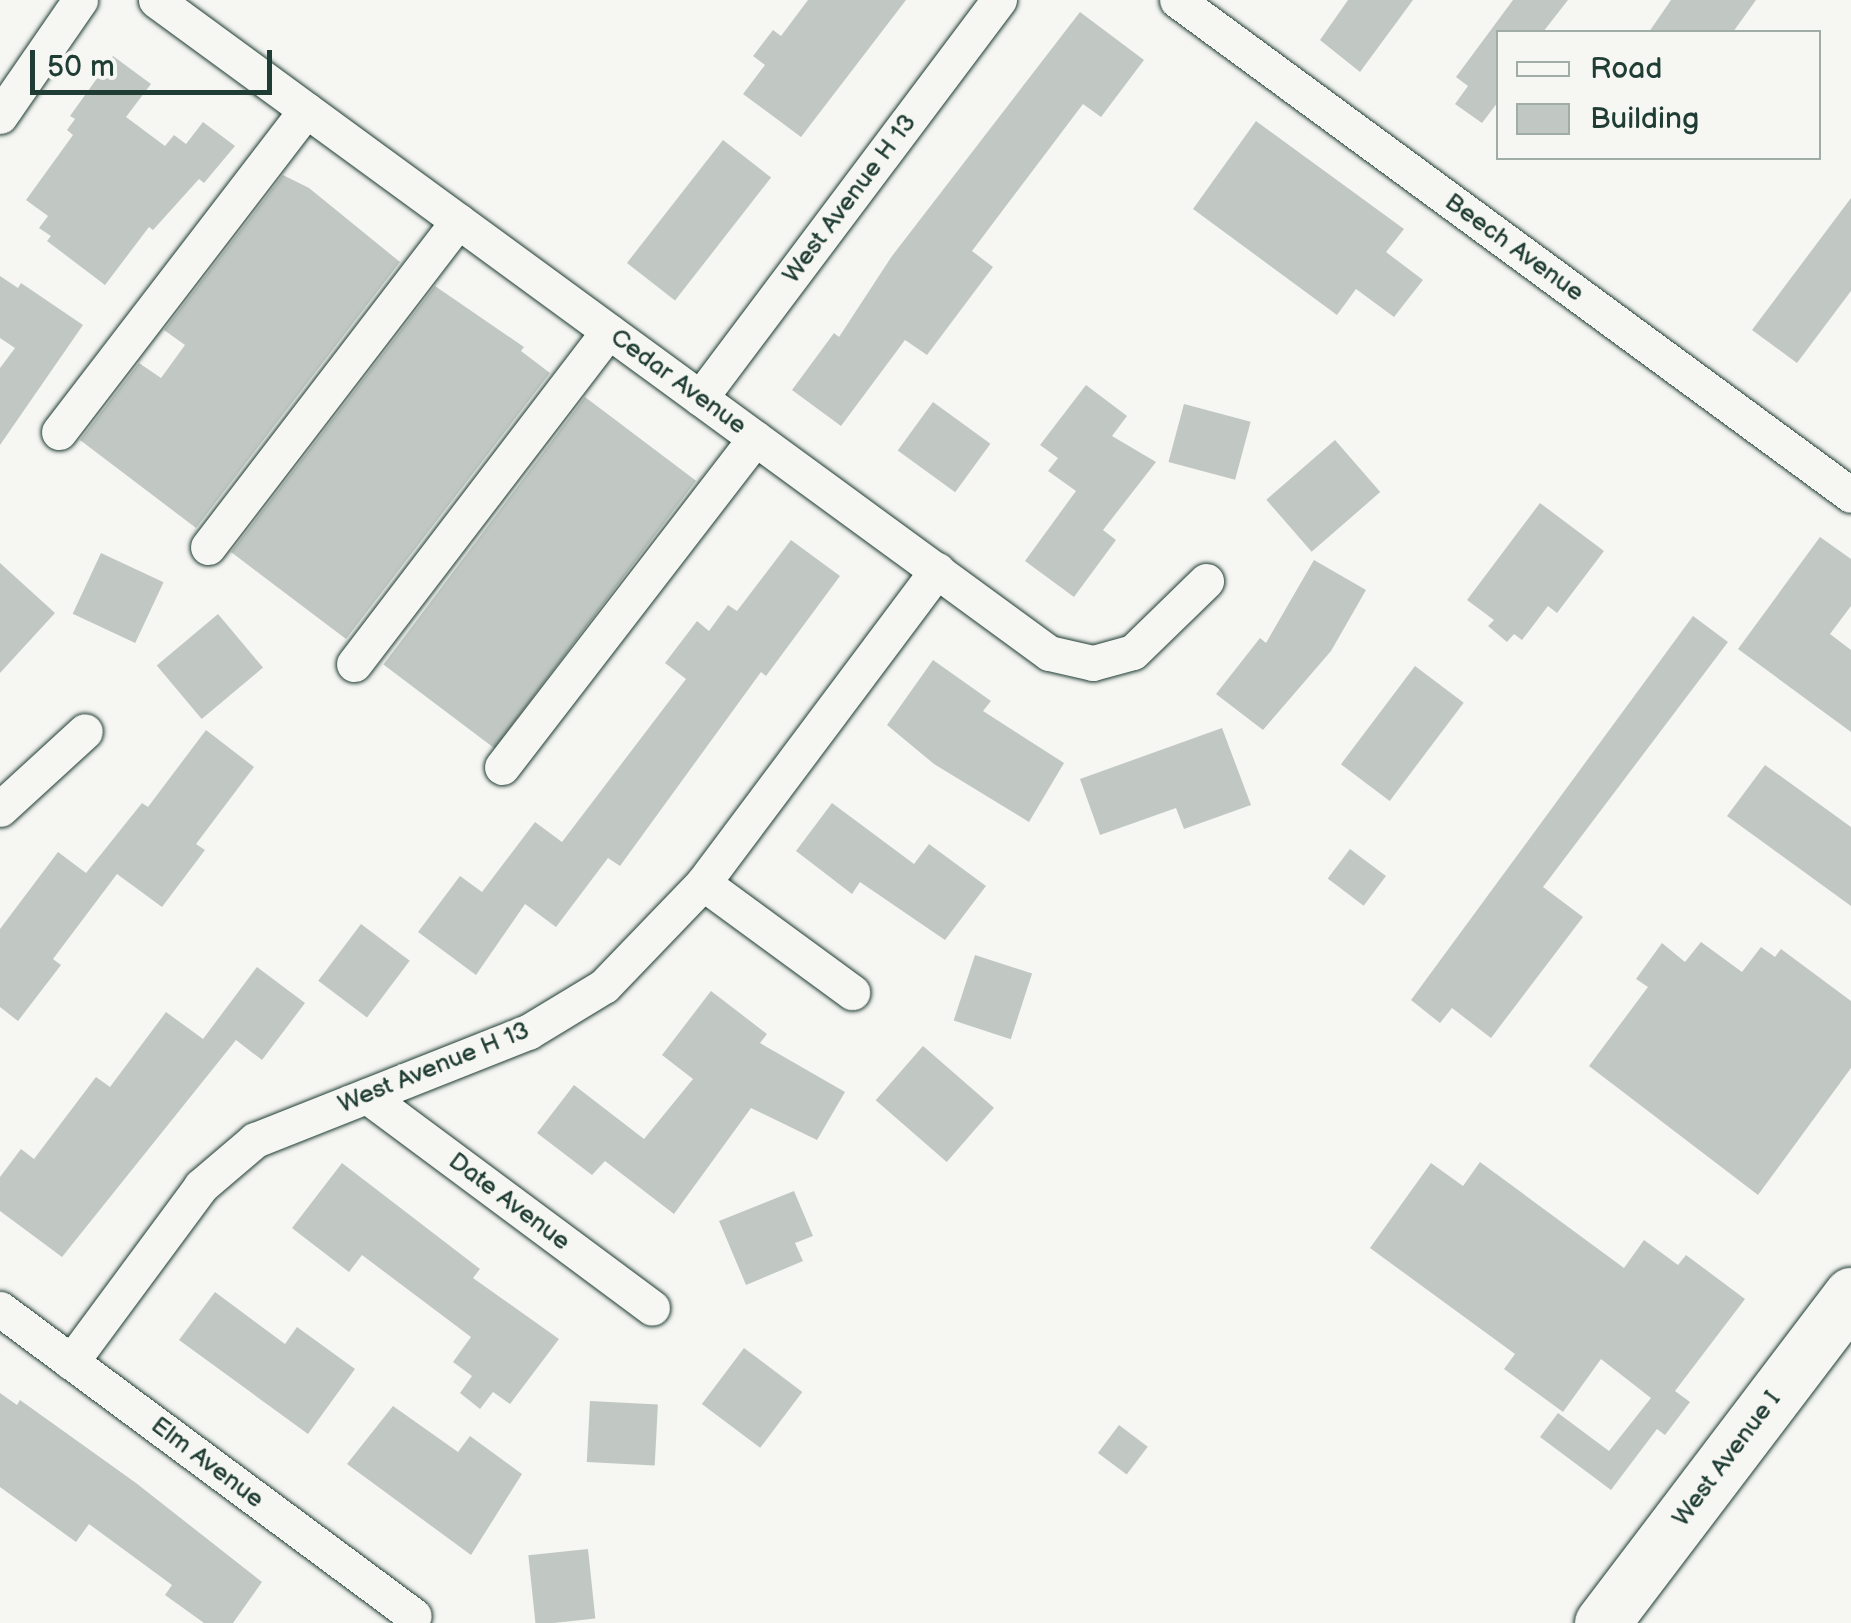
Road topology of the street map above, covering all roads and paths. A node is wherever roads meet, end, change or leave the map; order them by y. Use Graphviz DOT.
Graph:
graph roads {
  1 [pos="80,0"];
  2 [pos="156,0"];
  3 [pos="999,0"];
  4 [pos="1177,0"];
  5 [pos="306,110"];
  6 [pos="0,116"];
  7 [pos="458,221"];
  8 [pos="609,331"];
  9 [pos="700,398"];
  10 [pos="59,432"];
  11 [pos="755,438"];
  12 [pos="1851,495"];
  13 [pos="208,548"];
  14 [pos="937,570"];
  15 [pos="1206,581"];
  16 [pos="354,664"];
  17 [pos="85,732"];
  18 [pos="502,767"];
  19 [pos="0,809"];
  20 [pos="703,882"];
  21 [pos="852,992"];
  22 [pos="367,1096"];
  23 [pos="1851,1295"];
  24 [pos="652,1308"];
  25 [pos="0,1309"];
  26 [pos="71,1362"];
  27 [pos="414,1616"];
  28 [pos="1602,1623"];
  1 -- 6 [label="street"];
  2 -- 5 [label="street, Cedar Avenue"];
  3 -- 9 [label="street, West Avenue H 13"];
  4 -- 12 [label="street, Beech Avenue"];
  5 -- 7 [label="street, Cedar Avenue"];
  5 -- 10 [label="street"];
  7 -- 8 [label="street, Cedar Avenue"];
  7 -- 13 [label="street"];
  8 -- 9 [label="street, Cedar Avenue"];
  8 -- 16 [label="street"];
  9 -- 11 [label="street, Cedar Avenue"];
  11 -- 14 [label="street, Cedar Avenue"];
  11 -- 18 [label="street"];
  14 -- 15 [label="street, Cedar Avenue"];
  14 -- 20 [label="street, West Avenue H 13"];
  17 -- 19 [label="street"];
  20 -- 21 [label="street"];
  20 -- 22 [label="street, West Avenue H 13"];
  22 -- 24 [label="street, Date Avenue"];
  22 -- 26 [label="street, West Avenue H 13"];
  23 -- 28 [label="main road, West Avenue I"];
  25 -- 26 [label="street, Elm Avenue"];
  26 -- 27 [label="street, Elm Avenue"];
}
